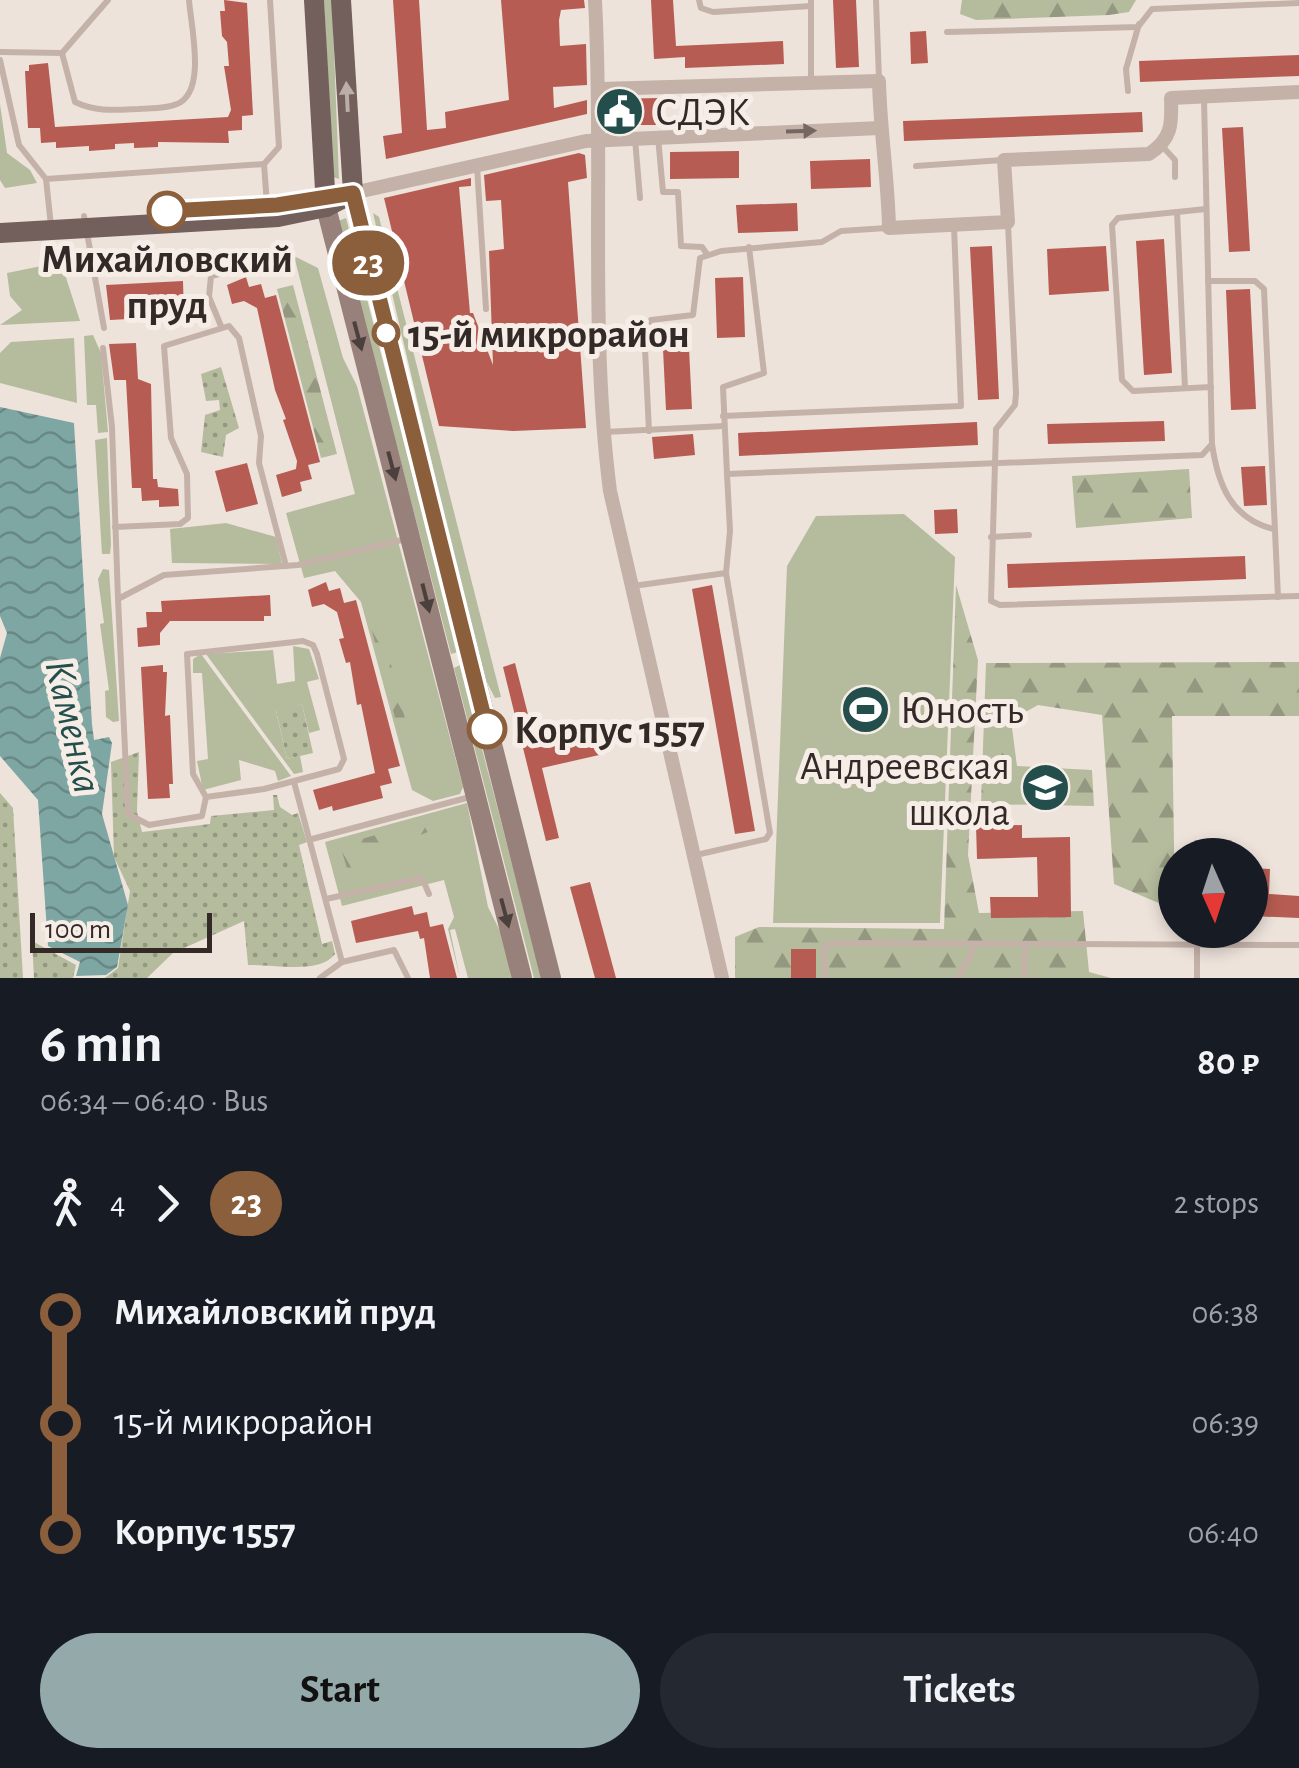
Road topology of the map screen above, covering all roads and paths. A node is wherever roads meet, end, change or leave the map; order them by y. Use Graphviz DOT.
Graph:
graph roads {
  1 [pos="108,0"];
  2 [pos="189,0"];
  3 [pos="270,0"];
  4 [pos="314,0"];
  5 [pos="341,0"];
  6 [pos="595,0"];
  7 [pos="699,0"];
  8 [pos="876,0"];
  9 [pos="1153,0"];
  10 [pos="811,3"];
  11 [pos="1299,3"];
  12 [pos="1138,27"];
  13 [pos="947,32"];
  14 [pos="0,52"];
  15 [pos="62,53"];
  16 [pos="0,60"];
  17 [pos="879,81"];
  18 [pos="811,84"];
  19 [pos="600,89"];
  20 [pos="1128,91"];
  21 [pos="1299,92"];
  22 [pos="1204,96"];
  23 [pos="880,128"];
  24 [pos="658,136"];
  25 [pos="635,138"];
  26 [pos="599,140"];
  27 [pos="1162,146"];
  28 [pos="1004,160"];
  29 [pos="264,164"];
  30 [pos="477,165"];
  31 [pos="916,166"];
  32 [pos="1176,178"];
  33 [pos="46,179"];
  34 [pos="353,193"];
  35 [pos="640,198"];
  36 [pos="325,203"];
  37 [pos="268,206"];
  38 [pos="1206,210"];
  39 [pos="1177,212"];
  40 [pos="0,221"];
  41 [pos="85,222"];
  42 [pos="1008,222"];
  43 [pos="51,224"];
  44 [pos="954,224"];
  45 [pos="888,228"];
  46 [pos="0,233"];
  47 [pos="749,247"];
  48 [pos="707,254"];
  49 [pos="252,266"];
  50 [pos="147,270"];
  51 [pos="97,273"];
  52 [pos="1208,281"];
  53 [pos="486,310"];
  54 [pos="221,326"];
  55 [pos="104,328"];
  56 [pos="103,348"];
  57 [pos="1211,387"];
  58 [pos="1185,388"];
  59 [pos="723,421"];
  60 [pos="649,430"];
  61 [pos="602,432"];
  62 [pos="1212,444"];
  63 [pos="997,466"];
  64 [pos="727,474"];
  65 [pos="116,527"];
  66 [pos="1273,528"];
  67 [pos="1028,535"];
  68 [pos="991,537"];
  69 [pos="411,538"];
  70 [pos="286,566"];
  71 [pos="726,572"];
  72 [pos="632,586"];
  73 [pos="1299,596"];
  74 [pos="1278,597"];
  75 [pos="118,599"];
  76 [pos="469,662"];
  77 [pos="444,668"];
  78 [pos="294,782"];
  79 [pos="476,795"];
  80 [pos="206,798"];
  81 [pos="312,839"];
  82 [pos="696,855"];
  83 [pos="428,894"];
  84 [pos="326,899"];
  85 [pos="1025,944"];
  86 [pos="1158,944"];
  87 [pos="976,945"];
  88 [pos="1268,945"];
  89 [pos="1299,946"];
  90 [pos="1197,948"];
  91 [pos="342,962"];
  92 [pos="320,978"];
  93 [pos="408,978"];
  94 [pos="522,978"];
  95 [pos="551,978"];
  96 [pos="722,978"];
  97 [pos="825,978"];
  98 [pos="958,978"];
  99 [pos="1024,978"];
  100 [pos="1196,978"];
  1 -- 15 [label="lane"];
  2 -- 15 [label="lane"];
  3 -- 29 [label="lane"];
  4 -- 36 [label="main road"];
  34 -- 5 [label="main road, one-way"];
  6 -- 19 [label="street"];
  7 -- 10 [label="lane"];
  8 -- 17 [label="lane"];
  9 -- 12 [label="lane"];
  10 -- 18 [label="lane"];
  11 -- 12 [label="lane"];
  12 -- 13 [label="lane"];
  12 -- 20 [label="lane"];
  14 -- 15 [label="lane"];
  16 -- 33 [label="lane"];
  17 -- 18 [label="street"];
  17 -- 23 [label="street"];
  18 -- 19 [label="street"];
  19 -- 26 [label="street"];
  21 -- 22 [label="street"];
  22 -- 27 [label="street"];
  22 -- 38 [label="lane"];
  24 -- 23 [label="street, one-way"];
  23 -- 45 [label="street"];
  24 -- 25 [label="street"];
  24 -- 48 [label="lane"];
  25 -- 26 [label="street"];
  25 -- 35 [label="lane"];
  26 -- 30 [label="street"];
  26 -- 61 [label="street"];
  27 -- 28 [label="street"];
  27 -- 32 [label="lane"];
  28 -- 31 [label="lane"];
  28 -- 42 [label="street"];
  29 -- 33 [label="lane"];
  29 -- 37 [label="lane"];
  30 -- 34 [label="street"];
  30 -- 53 [label="lane"];
  33 -- 43 [label="lane"];
  34 -- 36 [label="main road"];
  34 -- 76 [label="main road"];
  36 -- 37 [label="main road"];
  36 -- 41 [label="main road"];
  36 -- 69 [label="main road, one-way"];
  37 -- 41 [label="main road"];
  38 -- 39 [label="lane"];
  38 -- 52 [label="lane"];
  39 -- 58 [label="lane"];
  39 -- 58 [label="lane"];
  40 -- 43 [label="main road"];
  41 -- 43 [label="main road"];
  41 -- 51 [label="lane"];
  42 -- 44 [label="street"];
  42 -- 63 [label="lane"];
  43 -- 46 [label="main road"];
  44 -- 45 [label="street"];
  44 -- 59 [label="lane"];
  45 -- 47 [label="lane"];
  47 -- 48 [label="lane"];
  47 -- 59 [label="lane"];
  48 -- 60 [label="lane"];
  49 -- 54 [label="lane"];
  50 -- 51 [label="lane"];
  51 -- 55 [label="lane"];
  52 -- 57 [label="lane"];
  52 -- 66 [label="lane"];
  54 -- 65 [label="lane"];
  54 -- 70 [label="lane"];
  56 -- 65 [label="lane"];
  57 -- 58 [label="lane"];
  57 -- 62 [label="lane"];
  59 -- 60 [label="lane"];
  59 -- 64 [label="lane"];
  60 -- 61 [label="lane"];
  61 -- 72 [label="street"];
  62 -- 63 [label="lane"];
  62 -- 66 [label="lane"];
  63 -- 64 [label="lane"];
  63 -- 68 [label="lane"];
  64 -- 71 [label="lane"];
  65 -- 75 [label="lane"];
  66 -- 74 [label="lane"];
  67 -- 68 [label="lane"];
  68 -- 74 [label="lane"];
  69 -- 70 [label="lane"];
  69 -- 77 [label="main road, one-way"];
  70 -- 75 [label="lane"];
  71 -- 72 [label="lane"];
  71 -- 82 [label="lane"];
  72 -- 82 [label="street"];
  73 -- 74 [label="lane"];
  75 -- 80 [label="lane"];
  76 -- 77 [label="main road"];
  76 -- 95 [label="main road"];
  77 -- 79 [label="main road"];
  78 -- 80 [label="lane"];
  78 -- 80 [label="lane"];
  78 -- 81 [label="lane"];
  79 -- 81 [label="lane"];
  79 -- 94 [label="main road, one-way"];
  81 -- 84 [label="lane"];
  82 -- 96 [label="street"];
  83 -- 84 [label="lane"];
  84 -- 91 [label="lane"];
  85 -- 86 [label="lane"];
  85 -- 87 [label="lane"];
  85 -- 99 [label="lane"];
  87 -- 97 [label="lane"];
  87 -- 98 [label="lane"];
  88 -- 89 [label="lane"];
  90 -- 100 [label="lane"];
  91 -- 92 [label="lane"];
  91 -- 93 [label="lane"];
}
